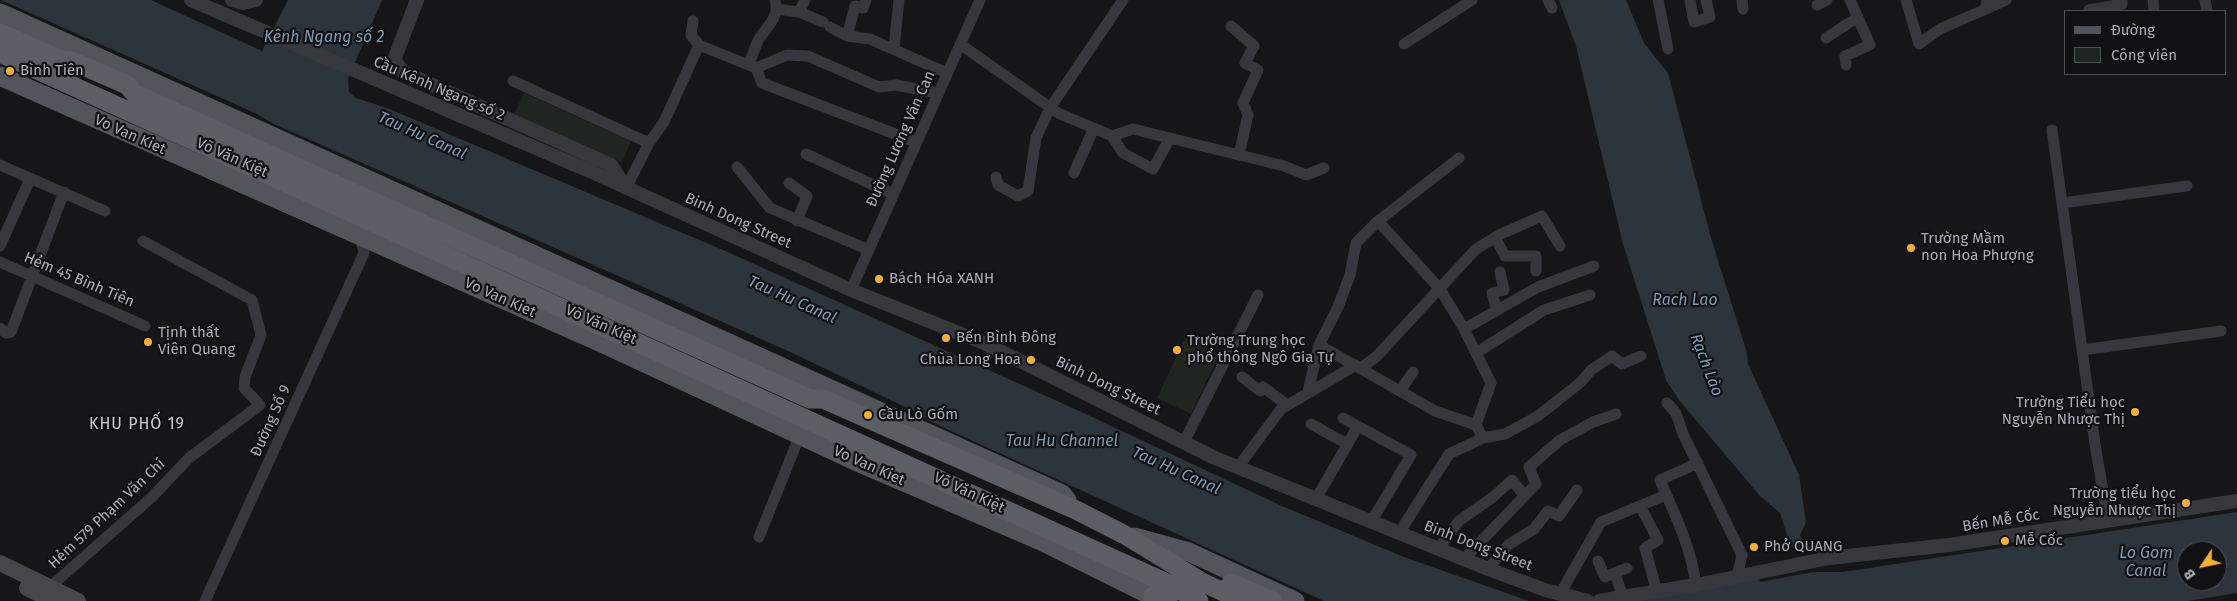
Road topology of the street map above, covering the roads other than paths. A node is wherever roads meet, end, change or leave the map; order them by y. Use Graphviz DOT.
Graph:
graph roads {
  1 [pos="191,0"];
  2 [pos="232,0"];
  3 [pos="417,0"];
  4 [pos="805,0"];
  5 [pos="866,0"];
  6 [pos="899,0"];
  7 [pos="980,0"];
  8 [pos="1123,0"];
  9 [pos="1472,0"];
  10 [pos="1658,0"];
  11 [pos="1690,0"];
  12 [pos="1706,0"];
  13 [pos="1850,0"];
  14 [pos="1906,0"];
  15 [pos="2006,0"];
  16 [pos="2122,0"];
  17 [pos="254,1"];
  18 [pos="776,4"];
  19 [pos="1987,5"];
  20 [pos="2089,10"];
  21 [pos="799,12"];
  22 [pos="0,13"];
  23 [pos="1858,17"];
  24 [pos="693,21"];
  25 [pos="0,24"];
  26 [pos="1231,26"];
  27 [pos="0,32"];
  28 [pos="847,36"];
  29 [pos="1826,38"];
  30 [pos="960,44"];
  31 [pos="1404,44"];
  32 [pos="699,45"];
  33 [pos="894,48"];
  34 [pos="1668,49"];
  35 [pos="0,53"];
  36 [pos="72,61"];
  37 [pos="1846,65"];
  38 [pos="753,66"];
  39 [pos="947,73"];
  40 [pos="0,76"];
  41 [pos="513,81"];
  42 [pos="937,93"];
  43 [pos="1050,108"];
  44 [pos="1094,128"];
  45 [pos="2052,130"];
  46 [pos="1112,136"];
  47 [pos="1170,138"];
  48 [pos="916,142"];
  49 [pos="648,143"];
  50 [pos="806,154"];
  51 [pos="1239,155"];
  52 [pos="1460,158"];
  53 [pos="0,165"];
  54 [pos="737,167"];
  55 [pos="1324,168"];
  56 [pos="592,172"];
  57 [pos="1074,173"];
  58 [pos="996,177"];
  59 [pos="30,179"];
  60 [pos="789,183"];
  61 [pos="2187,186"];
  62 [pos="626,188"];
  63 [pos="64,192"];
  64 [pos="893,194"];
  65 [pos="2062,203"];
  66 [pos="105,211"];
  67 [pos="796,221"];
  68 [pos="1378,221"];
  69 [pos="1495,237"];
  70 [pos="144,241"];
  71 [pos="362,244"];
  72 [pos="0,246"];
  73 [pos="1560,246"];
  74 [pos="868,250"];
  75 [pos="0,262"];
  76 [pos="1594,266"];
  77 [pos="1536,271"];
  78 [pos="1500,272"];
  79 [pos="32,278"];
  80 [pos="1440,289"];
  81 [pos="851,290"];
  82 [pos="1258,295"];
  83 [pos="1590,295"];
  84 [pos="1498,310"];
  85 [pos="145,326"];
  86 [pos="1464,329"];
  87 [pos="6,330"];
  88 [pos="2221,331"];
  89 [pos="1319,345"];
  90 [pos="2082,350"];
  91 [pos="1476,353"];
  92 [pos="1641,356"];
  93 [pos="1358,367"];
  94 [pos="1413,372"];
  95 [pos="1242,377"];
  96 [pos="1400,391"];
  97 [pos="1308,392"];
  98 [pos="1667,403"];
  99 [pos="1287,405"];
  100 [pos="1616,414"];
  101 [pos="1343,418"];
  102 [pos="1311,424"];
  103 [pos="1476,425"];
  104 [pos="1358,426"];
  105 [pos="800,435"];
  106 [pos="1483,438"];
  107 [pos="1184,442"];
  108 [pos="1347,444"];
  109 [pos="1698,463"];
  110 [pos="1238,468"];
  111 [pos="1577,490"];
  112 [pos="1524,495"];
  113 [pos="1666,495"];
  114 [pos="1316,499"];
  115 [pos="2237,501"];
  116 [pos="1640,506"];
  117 [pos="1076,510"];
  118 [pos="2108,521"];
  119 [pos="1371,522"];
  120 [pos="1399,533"];
  121 [pos="1125,535"];
  122 [pos="759,537"];
  123 [pos="1438,549"];
  124 [pos="1464,559"];
  125 [pos="1598,561"];
  126 [pos="0,563"];
  127 [pos="1627,568"];
  128 [pos="1488,569"];
  129 [pos="1615,573"];
  130 [pos="0,575"];
  131 [pos="1744,576"];
  132 [pos="1696,585"];
  133 [pos="1657,592"];
  134 [pos="51,594"];
  135 [pos="1560,594"];
  136 [pos="1623,598"];
  137 [pos="1161,599"];
  138 [pos="78,601"];
  139 [pos="205,601"];
  140 [pos="1200,601"];
  141 [pos="1243,601"];
  142 [pos="1272,601"];
  143 [pos="1295,601"];
  144 [pos="1588,601"];
  145 [pos="1599,601"];
  1 -- 56 [label="street, Cầu Kênh Ngang số 2"];
  2 -- 17 [label="street"];
  3 -- 62 [label="street"];
  4 -- 21 [label="street"];
  5 -- 28 [label="street"];
  6 -- 33 [label="street"];
  7 -- 30 [label="street, Đường Lương Văn Can"];
  8 -- 43 [label="street"];
  9 -- 31 [label="street"];
  10 -- 34 [label="street"];
  11 -- 12 [label="street"];
  13 -- 23 [label="street"];
  14 -- 19 [label="street"];
  15 -- 19 [label="street"];
  16 -- 20 [label="street"];
  18 -- 21 [label="street"];
  18 -- 38 [label="street"];
  21 -- 28 [label="street"];
  22 -- 117 [label="main road, Võ Văn Kiệt"];
  23 -- 29 [label="street"];
  23 -- 37 [label="street"];
  24 -- 32 [label="street"];
  25 -- 36 [label="main road, Võ Văn Kiệt"];
  26 -- 51 [label="street"];
  27 -- 36 [label="highway, Võ Văn Kiệt"];
  28 -- 33 [label="street"];
  30 -- 39 [label="street, Đường Lương Văn Can"];
  30 -- 43 [label="street"];
  32 -- 38 [label="street"];
  32 -- 49 [label="street"];
  33 -- 39 [label="street"];
  35 -- 140 [label="highway, Võ Văn Kiệt"];
  36 -- 117 [label="highway, Võ Văn Kiệt"];
  38 -- 42 [label="street"];
  38 -- 48 [label="street"];
  39 -- 42 [label="street, Đường Lương Văn Can"];
  40 -- 71 [label="main road, Vo Van Kiet"];
  41 -- 49 [label="street"];
  42 -- 48 [label="street, Đường Lương Văn Can"];
  43 -- 44 [label="street"];
  43 -- 58 [label="street"];
  44 -- 46 [label="street"];
  44 -- 57 [label="street"];
  45 -- 65 [label="street"];
  46 -- 47 [label="street"];
  46 -- 47 [label="street"];
  47 -- 51 [label="street"];
  48 -- 64 [label="street, Đường Lương Văn Can"];
  49 -- 62 [label="street"];
  50 -- 64 [label="street"];
  51 -- 55 [label="street"];
  52 -- 68 [label="street"];
  53 -- 59 [label="street"];
  54 -- 67 [label="street"];
  56 -- 62 [label="street, Binh Dong Street"];
  59 -- 63 [label="street"];
  59 -- 72 [label="street"];
  60 -- 67 [label="street"];
  61 -- 65 [label="street"];
  62 -- 81 [label="street, Binh Dong Street"];
  63 -- 66 [label="street"];
  63 -- 79 [label="street"];
  64 -- 74 [label="street, Đường Lương Văn Can"];
  65 -- 90 [label="street"];
  67 -- 74 [label="street"];
  68 -- 80 [label="street"];
  68 -- 89 [label="street"];
  69 -- 73 [label="street"];
  69 -- 77 [label="street"];
  69 -- 80 [label="street"];
  70 -- 134 [label="street, Hẻm 579 Phạm Văn Chí"];
  71 -- 105 [label="main road, Vo Van Kiet"];
  71 -- 139 [label="street, Đường Số 9"];
  74 -- 81 [label="street, Đường Lương Văn Can"];
  75 -- 79 [label="street, Hẻm 45 Bình Tiên"];
  76 -- 84 [label="street"];
  78 -- 84 [label="street"];
  79 -- 85 [label="street, Hẻm 45 Bình Tiên"];
  79 -- 87 [label="street"];
  80 -- 86 [label="street"];
  80 -- 93 [label="street"];
  81 -- 107 [label="street, Binh Dong Street"];
  82 -- 107 [label="street"];
  83 -- 91 [label="street"];
  84 -- 86 [label="street"];
  86 -- 91 [label="street"];
  88 -- 90 [label="street"];
  89 -- 93 [label="street"];
  89 -- 97 [label="street"];
  90 -- 118 [label="street"];
  91 -- 103 [label="street"];
  92 -- 106 [label="street"];
  93 -- 96 [label="street"];
  93 -- 97 [label="street"];
  94 -- 96 [label="street"];
  95 -- 99 [label="street"];
  96 -- 103 [label="street"];
  97 -- 99 [label="street"];
  98 -- 109 [label="street"];
  99 -- 110 [label="street"];
  100 -- 112 [label="street"];
  101 -- 104 [label="street"];
  102 -- 108 [label="street"];
  103 -- 106 [label="street"];
  104 -- 108 [label="street"];
  104 -- 119 [label="street"];
  105 -- 122 [label="street"];
  105 -- 137 [label="main road, Vo Van Kiet"];
  106 -- 120 [label="street"];
  107 -- 110 [label="street, Binh Dong Street"];
  108 -- 114 [label="street"];
  109 -- 113 [label="street"];
  109 -- 131 [label="street"];
  110 -- 114 [label="street, Binh Dong Street"];
  111 -- 128 [label="street"];
  112 -- 123 [label="street"];
  112 -- 124 [label="street"];
  113 -- 116 [label="street"];
  113 -- 132 [label="street"];
  114 -- 119 [label="street, Binh Dong Street"];
  115 -- 118 [label="street, Bến Mễ Cốc"];
  116 -- 133 [label="street"];
  116 -- 135 [label="street"];
  117 -- 121 [label="highway, Võ Văn Kiệt"];
  118 -- 131 [label="street, Bến Mễ Cốc"];
  119 -- 120 [label="street, Binh Dong Street"];
  120 -- 123 [label="street, Binh Dong Street"];
  121 -- 141 [label="highway"];
  121 -- 142 [label="highway"];
  121 -- 143 [label="main road"];
  123 -- 124 [label="street, Binh Dong Street"];
  124 -- 128 [label="street, Binh Dong Street"];
  125 -- 129 [label="street"];
  126 -- 134 [label="main road"];
  127 -- 129 [label="street"];
  128 -- 135 [label="street, Binh Dong Street"];
  129 -- 136 [label="street"];
  130 -- 134 [label="main road"];
  131 -- 132 [label="street"];
  132 -- 133 [label="street"];
  133 -- 136 [label="street"];
  134 -- 138 [label="main road"];
  135 -- 144 [label="street, Binh Dong Street"];
  136 -- 145 [label="street"];
}
